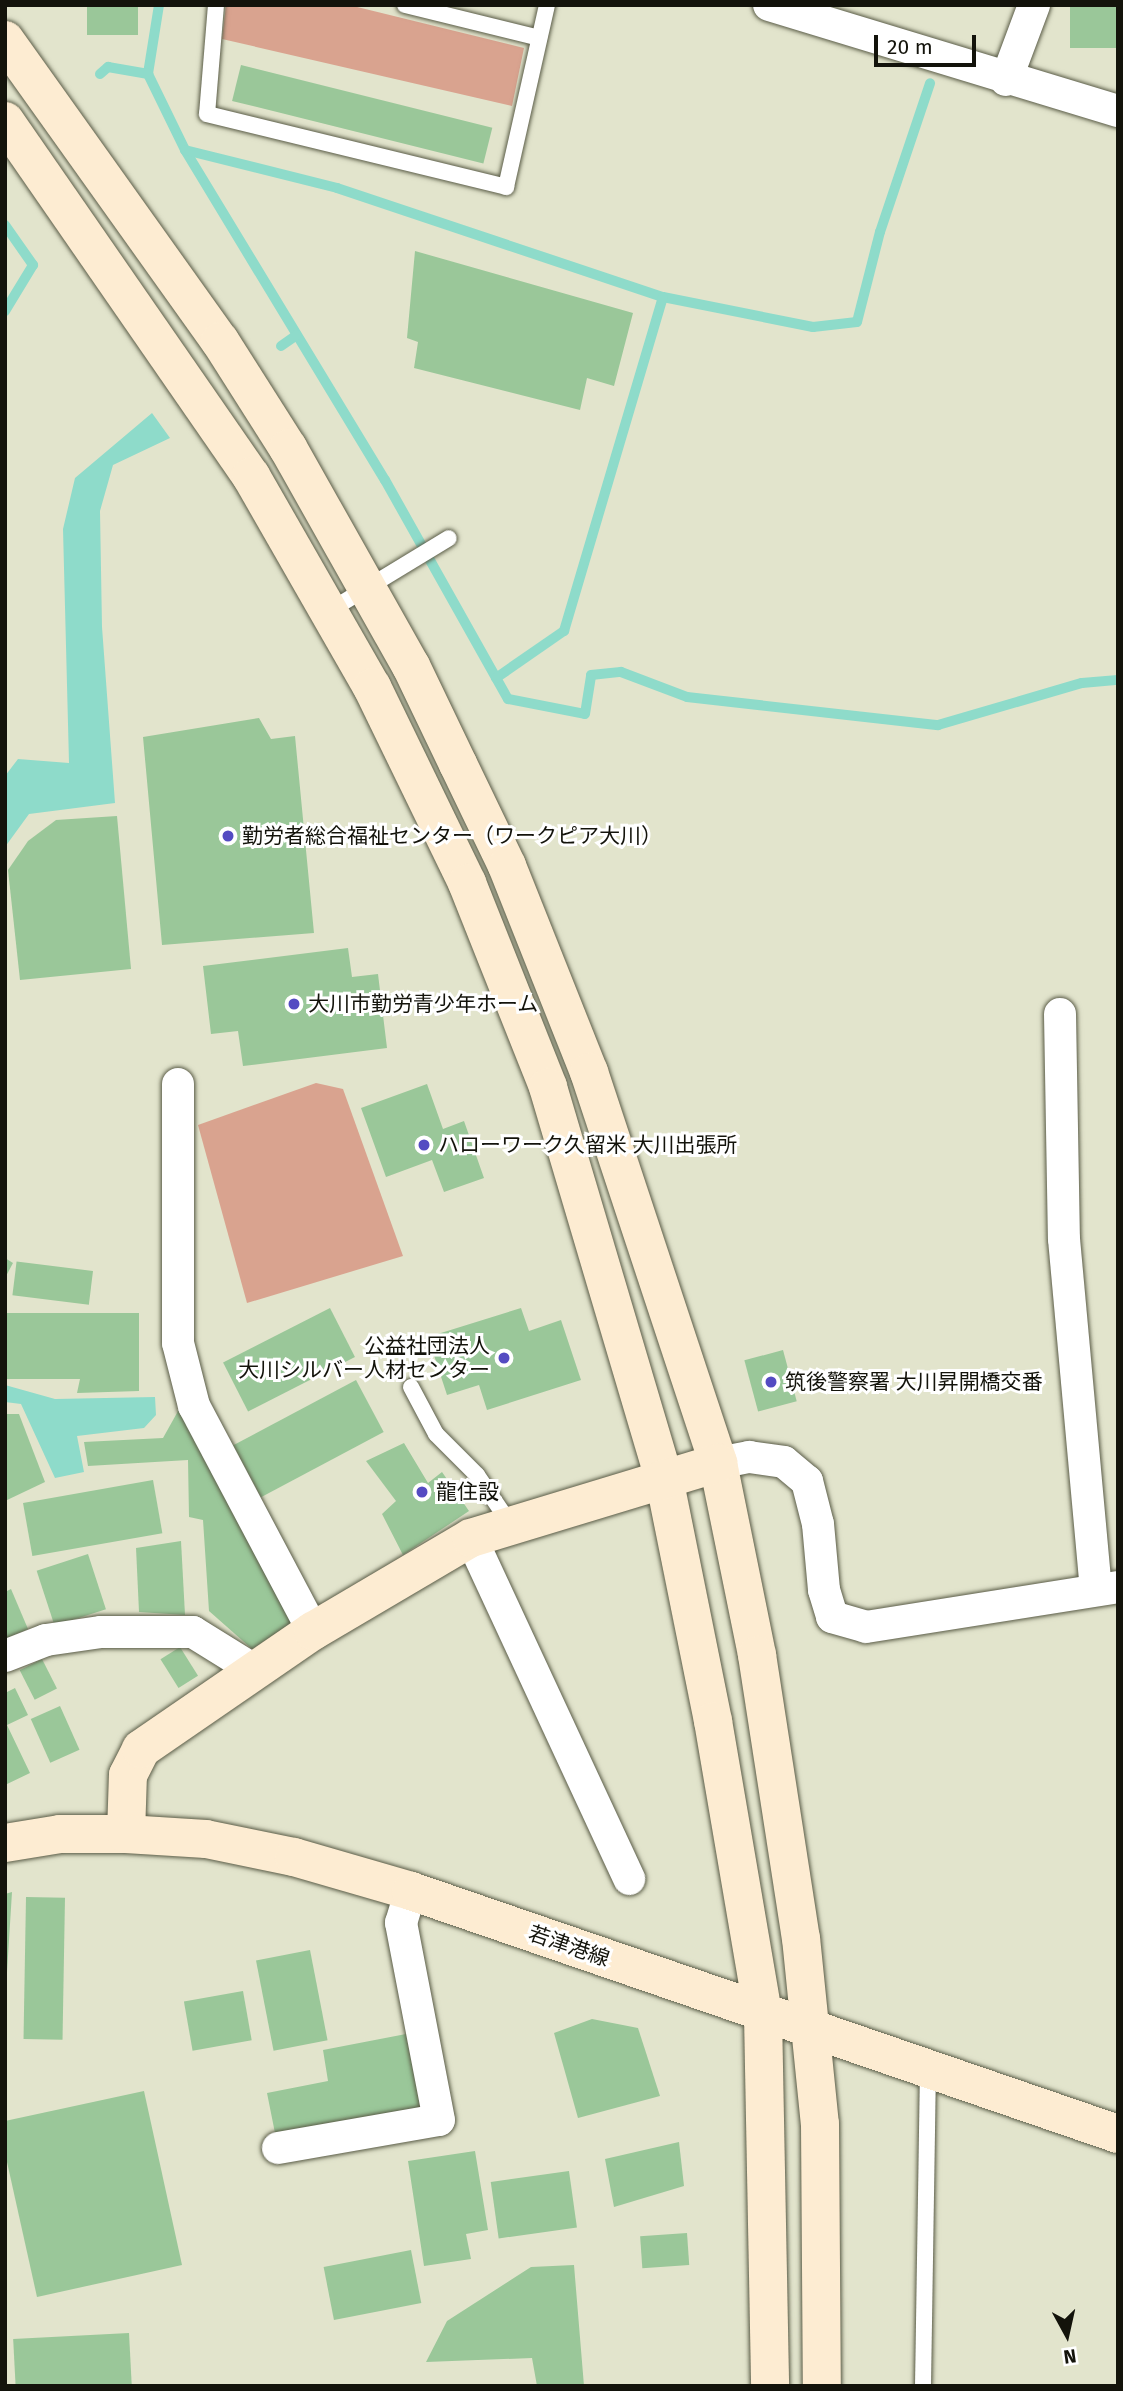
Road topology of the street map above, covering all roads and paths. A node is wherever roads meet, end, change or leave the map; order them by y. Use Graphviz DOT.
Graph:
graph roads {
  1 [pos="216,5"];
  2 [pos="405,5"];
  3 [pos="547,5"];
  4 [pos="769,5"];
  5 [pos="1034,5"];
  6 [pos="539,38"];
  7 [pos="5,40"];
  8 [pos="1006,80"];
  9 [pos="1118,111"];
  10 [pos="5,121"];
  11 [pos="442,542"];
  12 [pos="365,586"];
  13 [pos="329,611"];
  14 [pos="1060,1014"];
  15 [pos="178,1083"];
  16 [pos="411,1387"];
  17 [pos="718,1463"];
  18 [pos="664,1478"];
  19 [pos="511,1525"];
  20 [pos="471,1538"];
  21 [pos="1107,1589"];
  22 [pos="313,1631"];
  23 [pos="5,1656"];
  24 [pos="256,1671"];
  25 [pos="126,1834"];
  26 [pos="5,1843"];
  27 [pos="629,1879"];
  28 [pos="411,1891"];
  29 [pos="763,2015"];
  30 [pos="808,2027"];
  31 [pos="928,2070"];
  32 [pos="1118,2134"];
  33 [pos="278,2148"];
  34 [pos="770,2386"];
  35 [pos="822,2386"];
  36 [pos="923,2386"];
  1 -- 6 [label="lane"];
  2 -- 6 [label="lane"];
  3 -- 6 [label="lane"];
  4 -- 8 [label="street"];
  5 -- 8 [label="street"];
  7 -- 12 [label="street"];
  8 -- 9 [label="street"];
  10 -- 13 [label="street"];
  11 -- 12 [label="lane"];
  12 -- 13 [label="lane"];
  12 -- 17 [label="street"];
  13 -- 18 [label="street"];
  14 -- 21 [label="street"];
  15 -- 22 [label="street"];
  16 -- 19 [label="lane"];
  17 -- 18 [label="street"];
  17 -- 21 [label="street"];
  17 -- 30 [label="street"];
  18 -- 19 [label="street"];
  18 -- 29 [label="street"];
  19 -- 20 [label="street"];
  20 -- 22 [label="street"];
  20 -- 27 [label="street"];
  22 -- 24 [label="street"];
  23 -- 24 [label="street"];
  24 -- 25 [label="street"];
  25 -- 26 [label="street, 若津港線"];
  25 -- 28 [label="street, 若津港線"];
  28 -- 29 [label="street, 若津港線"];
  28 -- 33 [label="street"];
  29 -- 30 [label="street, 若津港線"];
  29 -- 34 [label="street"];
  30 -- 31 [label="street, 若津港線"];
  30 -- 35 [label="street"];
  31 -- 32 [label="street, 若津港線"];
  31 -- 36 [label="lane"];
}
